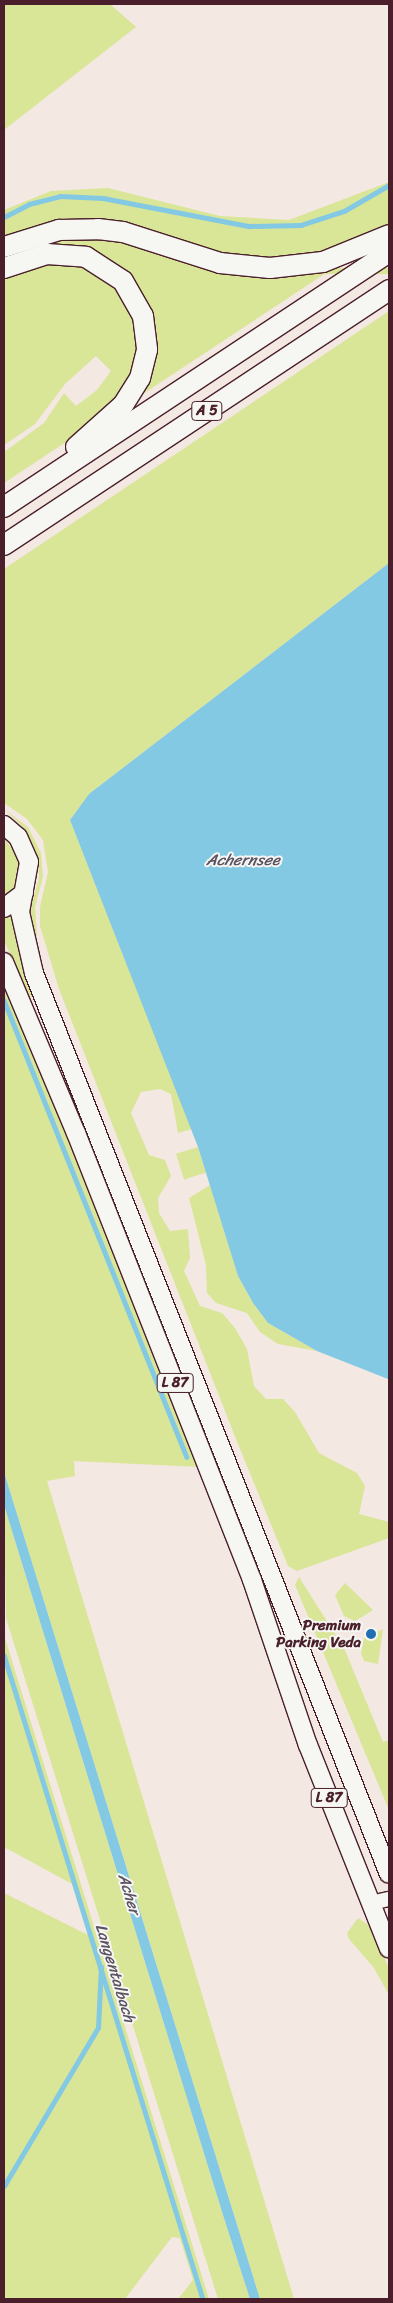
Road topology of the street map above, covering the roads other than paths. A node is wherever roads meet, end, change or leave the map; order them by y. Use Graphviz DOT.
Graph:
graph roads {
  1 [pos="389,235"];
  2 [pos="4,247"];
  3 [pos="389,252"];
  4 [pos="4,268"];
  5 [pos="389,290"];
  6 [pos="26,492"];
  7 [pos="4,507"];
  8 [pos="4,545"];
  9 [pos="4,826"];
  10 [pos="24,893"];
  11 [pos="4,908"];
  12 [pos="4,962"];
  13 [pos="389,1874"];
  14 [pos="389,1899"];
  15 [pos="371,1903"];
  16 [pos="389,1949"];
  1 -- 2 [label="highway"];
  3 -- 6 [label="highway, A 5"];
  4 -- 6 [label="highway"];
  5 -- 8 [label="highway, A 5"];
  6 -- 7 [label="highway, A 5"];
  9 -- 10 [label="main road"];
  10 -- 11 [label="main road"];
  10 -- 13 [label="main road, L 87"];
  12 -- 15 [label="main road, L 87"];
  14 -- 15 [label="street"];
  15 -- 16 [label="main road, L 87"];
}
